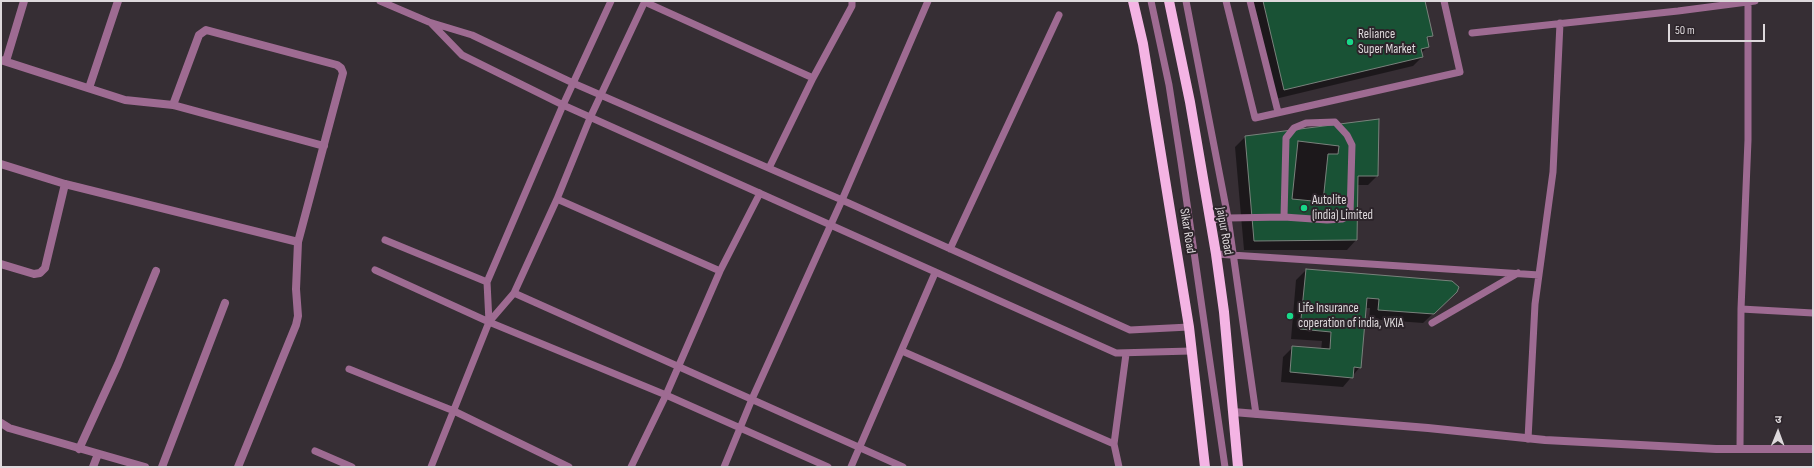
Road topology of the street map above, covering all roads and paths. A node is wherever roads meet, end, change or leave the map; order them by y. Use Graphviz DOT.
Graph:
graph roads {
  1 [pos="24,1"];
  2 [pos="118,1"];
  3 [pos="381,1"];
  4 [pos="611,1"];
  5 [pos="645,1"];
  6 [pos="852,1"];
  7 [pos="928,1"];
  8 [pos="1133,1"];
  9 [pos="1151,1"];
  10 [pos="1169,1"];
  11 [pos="1186,1"];
  12 [pos="1226,1"];
  13 [pos="1250,1"];
  14 [pos="1444,1"];
  15 [pos="1751,1"];
  16 [pos="1059,15"];
  17 [pos="429,22"];
  18 [pos="1560,23"];
  19 [pos="1472,33"];
  20 [pos="4,61"];
  21 [pos="813,78"];
  22 [pos="573,83"];
  23 [pos="89,88"];
  24 [pos="601,96"];
  25 [pos="173,105"];
  26 [pos="563,105"];
  27 [pos="1278,112"];
  28 [pos="590,118"];
  29 [pos="324,146"];
  30 [pos="1,164"];
  31 [pos="769,168"];
  32 [pos="65,184"];
  33 [pos="760,193"];
  34 [pos="557,199"];
  35 [pos="842,200"];
  36 [pos="1284,217"];
  37 [pos="1228,218"];
  38 [pos="1210,220"];
  39 [pos="830,225"];
  40 [pos="385,240"];
  41 [pos="298,242"];
  42 [pos="950,249"];
  43 [pos="1216,254"];
  44 [pos="1234,254"];
  45 [pos="1,264"];
  46 [pos="376,270"];
  47 [pos="156,271"];
  48 [pos="720,271"];
  49 [pos="936,273"];
  50 [pos="1518,273"];
  51 [pos="1539,275"];
  52 [pos="487,282"];
  53 [pos="514,293"];
  54 [pos="225,303"];
  55 [pos="1742,309"];
  56 [pos="1813,313"];
  57 [pos="489,322"];
  58 [pos="1432,323"];
  59 [pos="1189,327"];
  60 [pos="902,351"];
  61 [pos="1191,351"];
  62 [pos="1126,354"];
  63 [pos="679,366"];
  64 [pos="349,369"];
  65 [pos="666,395"];
  66 [pos="752,399"];
  67 [pos="454,411"];
  68 [pos="1233,412"];
  69 [pos="1256,414"];
  70 [pos="1,423"];
  71 [pos="739,428"];
  72 [pos="1528,439"];
  73 [pos="1114,444"];
  74 [pos="859,447"];
  75 [pos="80,449"];
  76 [pos="1740,449"];
  77 [pos="1813,449"];
  78 [pos="315,451"];
  79 [pos="98,454"];
  80 [pos="93,467"];
  81 [pos="144,467"];
  82 [pos="162,467"];
  83 [pos="238,467"];
  84 [pos="352,467"];
  85 [pos="431,467"];
  86 [pos="569,467"];
  87 [pos="631,467"];
  88 [pos="724,467"];
  89 [pos="828,467"];
  90 [pos="851,467"];
  91 [pos="903,467"];
  92 [pos="1119,467"];
  93 [pos="1205,467"];
  94 [pos="1225,467"];
  95 [pos="1238,467"];
  1 -- 20 [label="street"];
  2 -- 23 [label="street"];
  3 -- 17 [label="lane"];
  4 -- 22 [label="lane"];
  5 -- 21 [label="lane"];
  5 -- 24 [label="lane"];
  6 -- 21 [label="lane"];
  7 -- 35 [label="lane"];
  8 -- 59 [label="main road, Sikar Road"];
  9 -- 94 [label="lane"];
  10 -- 38 [label="main road, Jaipur Road"];
  11 -- 37 [label="lane"];
  12 -- 27 [label="lane"];
  13 -- 27 [label="lane"];
  14 -- 27 [label="lane"];
  15 -- 18 [label="lane"];
  15 -- 55 [label="lane"];
  16 -- 42 [label="lane"];
  17 -- 22 [label="lane"];
  17 -- 26 [label="lane"];
  18 -- 19 [label="lane"];
  18 -- 51 [label="lane"];
  20 -- 23 [label="street"];
  21 -- 31 [label="lane"];
  22 -- 24 [label="lane"];
  22 -- 26 [label="lane"];
  23 -- 25 [label="street"];
  24 -- 28 [label="lane"];
  24 -- 31 [label="lane"];
  25 -- 29 [label="street"];
  25 -- 29 [label="street"];
  26 -- 28 [label="lane"];
  26 -- 52 [label="lane"];
  28 -- 33 [label="lane"];
  28 -- 34 [label="lane"];
  29 -- 41 [label="street"];
  30 -- 32 [label="street"];
  31 -- 35 [label="lane"];
  32 -- 41 [label="street"];
  32 -- 45 [label="street"];
  33 -- 39 [label="lane"];
  33 -- 48 [label="lane"];
  34 -- 48 [label="lane"];
  34 -- 53 [label="lane"];
  35 -- 39 [label="lane"];
  35 -- 42 [label="lane"];
  36 -- 36 [label="lane"];
  36 -- 37 [label="lane"];
  37 -- 38 [label="lane"];
  37 -- 44 [label="lane"];
  38 -- 43 [label="main road, Jaipur Road"];
  39 -- 49 [label="lane"];
  39 -- 66 [label="lane"];
  40 -- 52 [label="lane"];
  41 -- 83 [label="street"];
  42 -- 59 [label="lane"];
  43 -- 44 [label="lane"];
  43 -- 68 [label="main road, Jaipur Road"];
  44 -- 50 [label="lane"];
  44 -- 69 [label="lane"];
  46 -- 57 [label="lane"];
  47 -- 75 [label="street"];
  48 -- 63 [label="lane"];
  49 -- 60 [label="lane"];
  49 -- 62 [label="lane"];
  50 -- 51 [label="lane"];
  50 -- 58 [label="lane"];
  51 -- 72 [label="lane"];
  52 -- 57 [label="lane"];
  53 -- 57 [label="lane"];
  53 -- 63 [label="lane"];
  54 -- 82 [label="street"];
  55 -- 56 [label="lane"];
  55 -- 76 [label="lane"];
  57 -- 65 [label="lane"];
  57 -- 67 [label="lane"];
  59 -- 61 [label="main road, Sikar Road"];
  60 -- 73 [label="lane"];
  60 -- 74 [label="lane"];
  61 -- 62 [label="lane"];
  61 -- 93 [label="main road, Sikar Road"];
  62 -- 73 [label="lane"];
  63 -- 65 [label="lane"];
  63 -- 66 [label="lane"];
  64 -- 67 [label="lane"];
  65 -- 71 [label="lane"];
  65 -- 87 [label="lane"];
  66 -- 71 [label="lane"];
  66 -- 74 [label="lane"];
  67 -- 85 [label="lane"];
  67 -- 86 [label="lane"];
  68 -- 69 [label="street"];
  68 -- 95 [label="main road, Jaipur Road"];
  69 -- 72 [label="street"];
  70 -- 75 [label="street"];
  71 -- 88 [label="lane"];
  71 -- 89 [label="lane"];
  72 -- 76 [label="street"];
  73 -- 92 [label="lane"];
  74 -- 90 [label="lane"];
  74 -- 91 [label="lane"];
  75 -- 79 [label="street"];
  76 -- 77 [label="street"];
  78 -- 84 [label="lane"];
  79 -- 80 [label="street"];
  79 -- 81 [label="street"];
}
